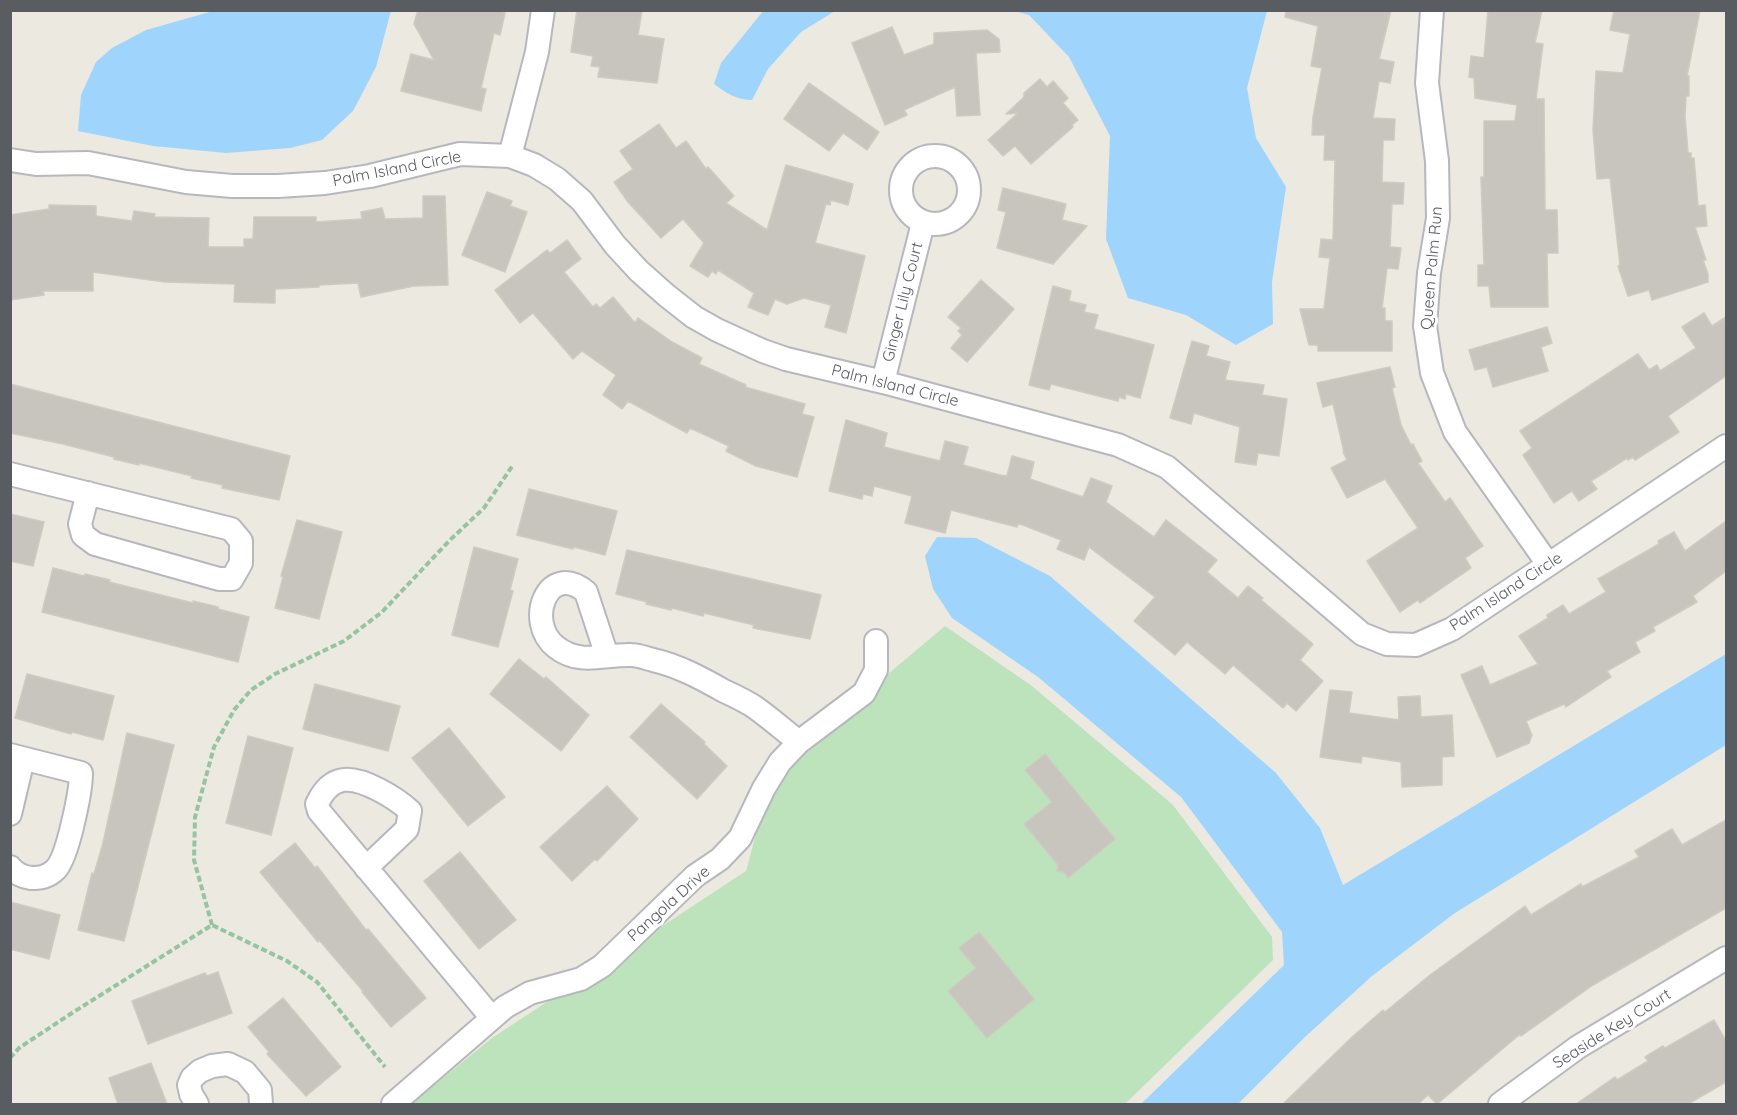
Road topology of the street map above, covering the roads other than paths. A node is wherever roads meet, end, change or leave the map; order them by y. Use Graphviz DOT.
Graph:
graph roads {
  1 [pos="543,10"];
  2 [pos="1432,10"];
  3 [pos="510,156"];
  4 [pos="10,160"];
  5 [pos="923,223"];
  6 [pos="882,382"];
  7 [pos="1726,446"];
  8 [pos="10,474"];
  9 [pos="88,494"];
  10 [pos="1548,564"];
  11 [pos="876,641"];
  12 [pos="607,656"];
  13 [pos="799,742"];
  14 [pos="17,757"];
  15 [pos="10,814"];
  16 [pos="10,867"];
  17 [pos="366,868"];
  18 [pos="1726,958"];
  19 [pos="492,1018"];
  20 [pos="196,1104"];
  21 [pos="261,1104"];
  22 [pos="393,1104"];
  23 [pos="1500,1104"];
  1 -- 3 [label="street"];
  2 -- 10 [label="street, Queen Palm Run"];
  3 -- 4 [label="street, Palm Island Circle"];
  3 -- 6 [label="street, Palm Island Circle"];
  5 -- 6 [label="street, Ginger Lily Court"];
  6 -- 10 [label="street, Palm Island Circle"];
  7 -- 10 [label="street, Palm Island Circle"];
  8 -- 9 [label="street"];
  9 -- 9 [label="street"];
  11 -- 13 [label="street, Pangola Drive"];
  12 -- 13 [label="street"];
  13 -- 19 [label="street, Pangola Drive"];
  14 -- 15 [label="street"];
  14 -- 16 [label="street"];
  17 -- 19 [label="street"];
  18 -- 23 [label="street, Seaside Key Court"];
  19 -- 22 [label="street, Pangola Drive"];
  20 -- 21 [label="street"];
}
